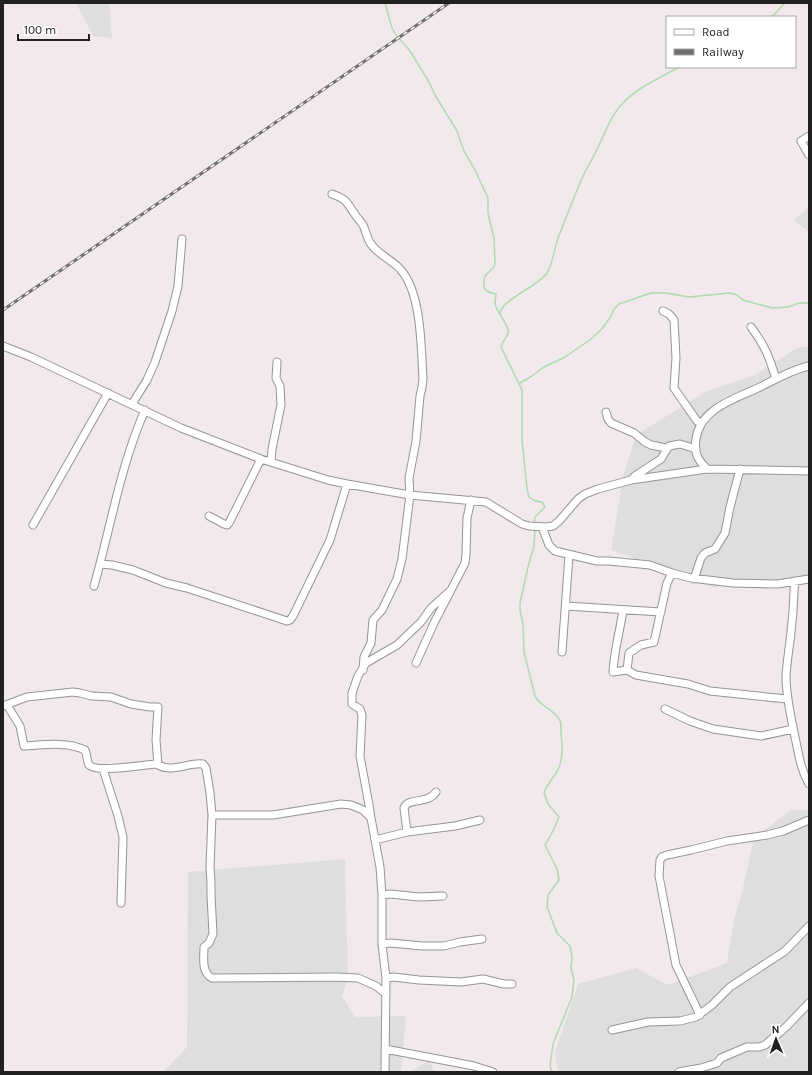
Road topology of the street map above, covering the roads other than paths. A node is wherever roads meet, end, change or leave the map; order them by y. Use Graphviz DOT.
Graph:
graph roads {
  1 [pos="809,136"];
  2 [pos="809,156"];
  3 [pos="332,194"];
  4 [pos="182,240"];
  5 [pos="663,311"];
  6 [pos="751,327"];
  7 [pos="3,346"];
  8 [pos="277,362"];
  9 [pos="809,366"];
  10 [pos="776,379"];
  11 [pos="108,393"];
  12 [pos="132,404"];
  13 [pos="145,410"];
  14 [pos="606,412"];
  15 [pos="702,423"];
  16 [pos="666,448"];
  17 [pos="696,449"];
  18 [pos="261,459"];
  19 [pos="271,462"];
  20 [pos="707,469"];
  21 [pos="740,469"];
  22 [pos="809,471"];
  23 [pos="632,480"];
  24 [pos="347,484"];
  25 [pos="410,495"];
  26 [pos="471,500"];
  27 [pos="209,516"];
  28 [pos="33,525"];
  29 [pos="536,526"];
  30 [pos="569,555"];
  31 [pos="100,564"];
  32 [pos="672,573"];
  33 [pos="694,578"];
  34 [pos="809,579"];
  35 [pos="795,581"];
  36 [pos="94,586"];
  37 [pos="450,590"];
  38 [pos="566,606"];
  39 [pos="623,610"];
  40 [pos="661,612"];
  41 [pos="562,652"];
  42 [pos="416,663"];
  43 [pos="362,670"];
  44 [pos="627,670"];
  45 [pos="788,699"];
  46 [pos="5,706"];
  47 [pos="665,709"];
  48 [pos="793,729"];
  49 [pos="158,765"];
  50 [pos="103,769"];
  51 [pos="809,784"];
  52 [pos="436,792"];
  53 [pos="212,816"];
  54 [pos="371,818"];
  55 [pos="480,820"];
  56 [pos="809,820"];
  57 [pos="407,832"];
  58 [pos="375,840"];
  59 [pos="382,895"];
  60 [pos="443,896"];
  61 [pos="121,903"];
  62 [pos="809,926"];
  63 [pos="482,939"];
  64 [pos="382,944"];
  65 [pos="386,978"];
  66 [pos="512,984"];
  67 [pos="386,994"];
  68 [pos="809,1004"];
  69 [pos="700,1015"];
  70 [pos="612,1030"];
  71 [pos="385,1049"];
  72 [pos="385,1072"];
  73 [pos="490,1072"];
  74 [pos="679,1072"];
  1 -- 2 [label="street"];
  3 -- 25 [label="street"];
  4 -- 12 [label="street"];
  5 -- 15 [label="street"];
  6 -- 10 [label="street"];
  7 -- 11 [label="street"];
  8 -- 19 [label="street"];
  9 -- 10 [label="street"];
  10 -- 15 [label="street"];
  11 -- 12 [label="street"];
  11 -- 28 [label="street"];
  12 -- 13 [label="street"];
  13 -- 18 [label="street"];
  13 -- 31 [label="street"];
  14 -- 16 [label="street"];
  15 -- 17 [label="street"];
  16 -- 17 [label="street"];
  16 -- 23 [label="street"];
  17 -- 20 [label="street"];
  18 -- 19 [label="street"];
  18 -- 27 [label="street"];
  19 -- 24 [label="street"];
  20 -- 21 [label="street"];
  20 -- 23 [label="street"];
  21 -- 22 [label="street"];
  21 -- 33 [label="street"];
  23 -- 29 [label="street"];
  24 -- 25 [label="street"];
  24 -- 31 [label="street"];
  25 -- 26 [label="street"];
  25 -- 43 [label="street"];
  26 -- 29 [label="street"];
  26 -- 37 [label="street"];
  29 -- 30 [label="street"];
  30 -- 32 [label="street"];
  30 -- 38 [label="street"];
  31 -- 36 [label="street"];
  32 -- 33 [label="street"];
  32 -- 40 [label="street"];
  33 -- 35 [label="street"];
  34 -- 35 [label="street"];
  35 -- 45 [label="street"];
  37 -- 42 [label="street"];
  37 -- 43 [label="street"];
  38 -- 39 [label="street"];
  38 -- 41 [label="street"];
  39 -- 40 [label="street"];
  39 -- 44 [label="street"];
  40 -- 44 [label="street"];
  43 -- 54 [label="street"];
  44 -- 45 [label="street"];
  45 -- 48 [label="street"];
  46 -- 49 [label="street"];
  46 -- 50 [label="street"];
  47 -- 48 [label="street"];
  48 -- 51 [label="street"];
  49 -- 50 [label="street"];
  49 -- 53 [label="street"];
  50 -- 61 [label="street"];
  52 -- 57 [label="street"];
  53 -- 54 [label="street"];
  53 -- 67 [label="street"];
  54 -- 58 [label="street"];
  55 -- 57 [label="street"];
  56 -- 69 [label="street"];
  57 -- 58 [label="street"];
  58 -- 59 [label="street"];
  59 -- 60 [label="street"];
  59 -- 64 [label="street"];
  62 -- 69 [label="street"];
  63 -- 64 [label="street"];
  64 -- 65 [label="street"];
  65 -- 66 [label="street"];
  65 -- 67 [label="street"];
  67 -- 71 [label="street"];
  68 -- 74 [label="street"];
  69 -- 70 [label="street"];
  71 -- 72 [label="street"];
  71 -- 73 [label="street"];
}
